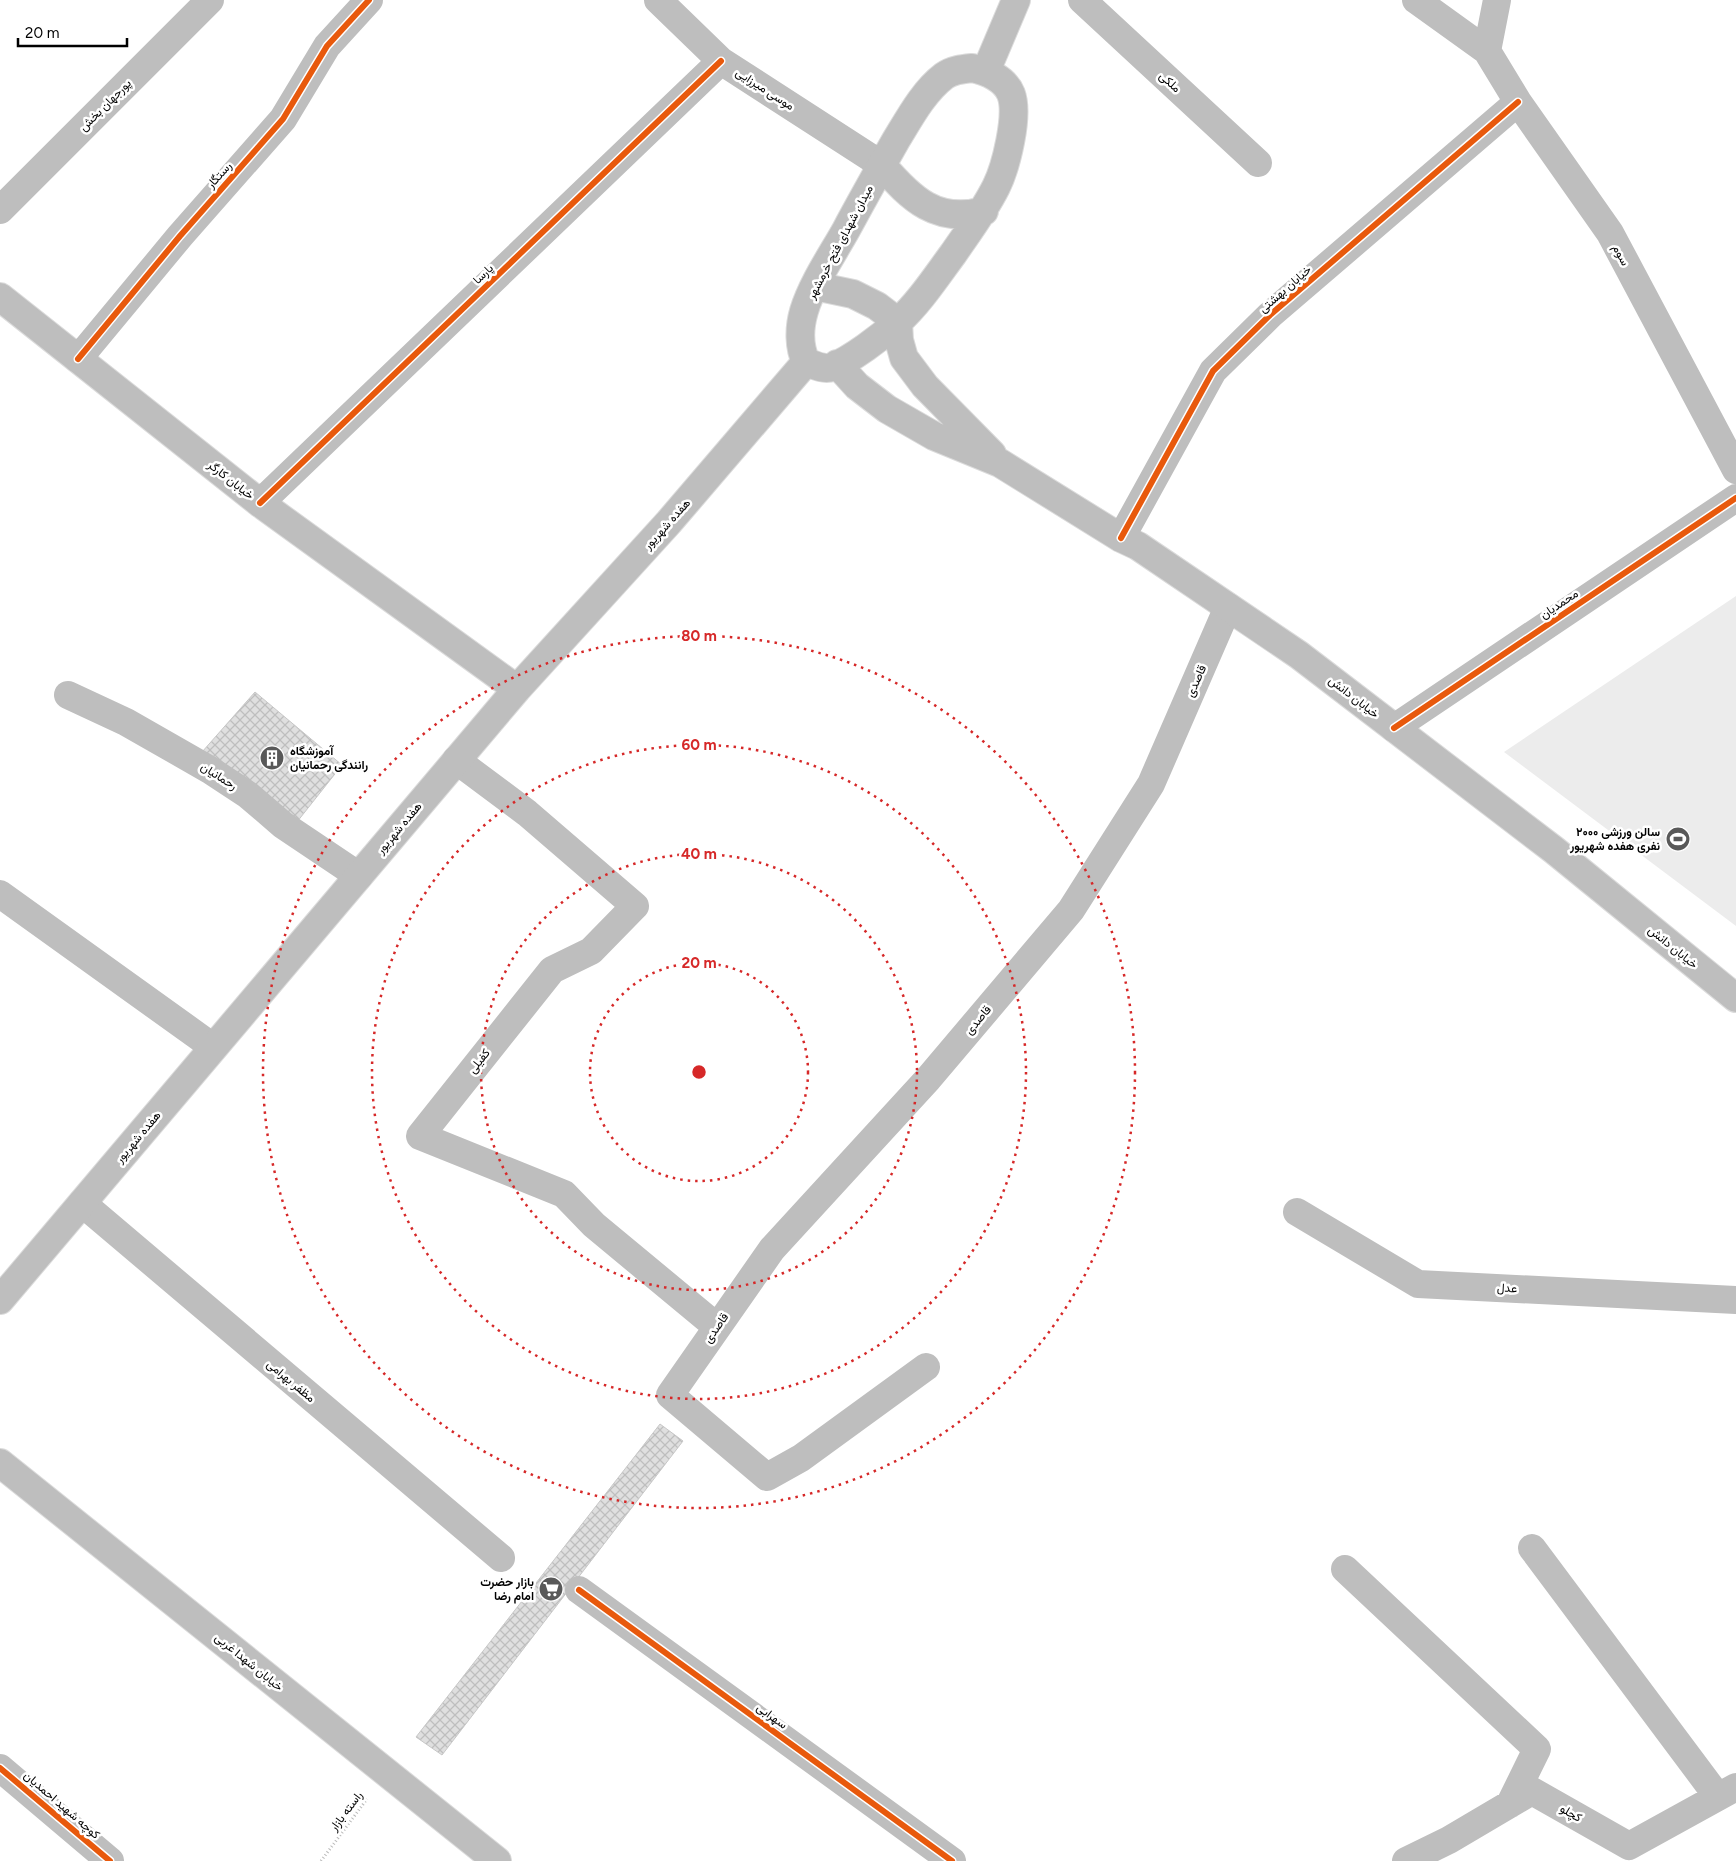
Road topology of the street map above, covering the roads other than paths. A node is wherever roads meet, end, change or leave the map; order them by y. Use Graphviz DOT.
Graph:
graph roads {
  1 [pos="210,0"];
  2 [pos="369,0"];
  3 [pos="658,0"];
  4 [pos="1016,0"];
  5 [pos="1082,0"];
  6 [pos="1416,0"];
  7 [pos="1497,0"];
  8 [pos="1487,51"];
  9 [pos="721,61"];
  10 [pos="986,71"];
  11 [pos="1518,102"];
  12 [pos="1258,163"];
  13 [pos="882,166"];
  14 [pos="0,210"];
  15 [pos="984,210"];
  16 [pos="815,286"];
  17 [pos="0,297"];
  18 [pos="898,322"];
  19 [pos="78,359"];
  20 [pos="806,362"];
  21 [pos="837,364"];
  22 [pos="1000,463"];
  23 [pos="1736,470"];
  24 [pos="1736,498"];
  25 [pos="260,503"];
  26 [pos="1122,538"];
  27 [pos="1228,607"];
  28 [pos="517,689"];
  29 [pos="68,695"];
  30 [pos="1394,728"];
  31 [pos="456,760"];
  32 [pos="358,876"];
  33 [pos="0,894"];
  34 [pos="1736,998"];
  35 [pos="213,1047"];
  36 [pos="82,1203"];
  37 [pos="1298,1212"];
  38 [pos="0,1300"];
  39 [pos="1736,1300"];
  40 [pos="717,1327"];
  41 [pos="926,1367"];
  42 [pos="0,1463"];
  43 [pos="1532,1548"];
  44 [pos="501,1558"];
  45 [pos="1345,1569"];
  46 [pos="578,1590"];
  47 [pos="0,1768"];
  48 [pos="1727,1792"];
  49 [pos="1510,1804"];
  50 [pos="110,1861"];
  51 [pos="498,1861"];
  52 [pos="952,1861"];
  53 [pos="1406,1861"];
  1 -- 14 [label="main road, پورجهان بخش"];
  2 -- 19 [label="main road, رستگار"];
  3 -- 9 [label="main road, موسی میرزایی"];
  4 -- 10 [label="main road"];
  5 -- 12 [label="main road, ملکی"];
  6 -- 8 [label="main road"];
  7 -- 8 [label="main road"];
  8 -- 11 [label="main road, سوم"];
  9 -- 13 [label="main road, موسی میرزایی"];
  9 -- 25 [label="main road, پارسا"];
  10 -- 13 [label="main road, میدان شهدای فتح خرمشهر"];
  10 -- 15 [label="main road"];
  11 -- 23 [label="main road, سوم"];
  11 -- 26 [label="main road, خیابان بهشتی"];
  13 -- 15 [label="main road"];
  13 -- 16 [label="main road, میدان شهدای فتح خرمشهر"];
  15 -- 18 [label="main road"];
  16 -- 18 [label="main road"];
  16 -- 20 [label="main road, میدان شهدای فتح خرمشهر"];
  17 -- 19 [label="main road, خیابان کارگر"];
  18 -- 21 [label="main road"];
  18 -- 22 [label="main road"];
  19 -- 25 [label="main road, خیابان کارگر"];
  20 -- 21 [label="main road"];
  20 -- 28 [label="main road, هفده شهریور"];
  21 -- 22 [label="main road"];
  22 -- 26 [label="main road, خیابان دانش"];
  24 -- 30 [label="main road, محمدیان"];
  25 -- 28 [label="main road, خیابان کارگر"];
  26 -- 27 [label="main road, خیابان دانش"];
  27 -- 30 [label="main road, خیابان دانش"];
  27 -- 40 [label="main road, قاصدی"];
  28 -- 31 [label="main road, هفده شهریور"];
  29 -- 32 [label="main road, رحمانیان"];
  30 -- 34 [label="main road, خیابان دانش"];
  31 -- 32 [label="main road, هفده شهریور"];
  31 -- 40 [label="main road, کفیلی"];
  32 -- 35 [label="main road, هفده شهریور"];
  33 -- 35 [label="main road"];
  35 -- 36 [label="main road, هفده شهریور"];
  36 -- 38 [label="main road, هفده شهریور"];
  36 -- 44 [label="main road, مظفر بهرامی"];
  37 -- 39 [label="main road, عدل"];
  40 -- 41 [label="main road, قاصدی"];
  42 -- 51 [label="main road, خیابان شهدا غربی"];
  43 -- 48 [label="main road"];
  45 -- 49 [label="main road"];
  46 -- 52 [label="main road, سهرابی"];
  47 -- 50 [label="main road, کوچه شهید احمدیان"];
  48 -- 49 [label="main road, کچلو"];
  49 -- 53 [label="main road, کچلو"];
}
